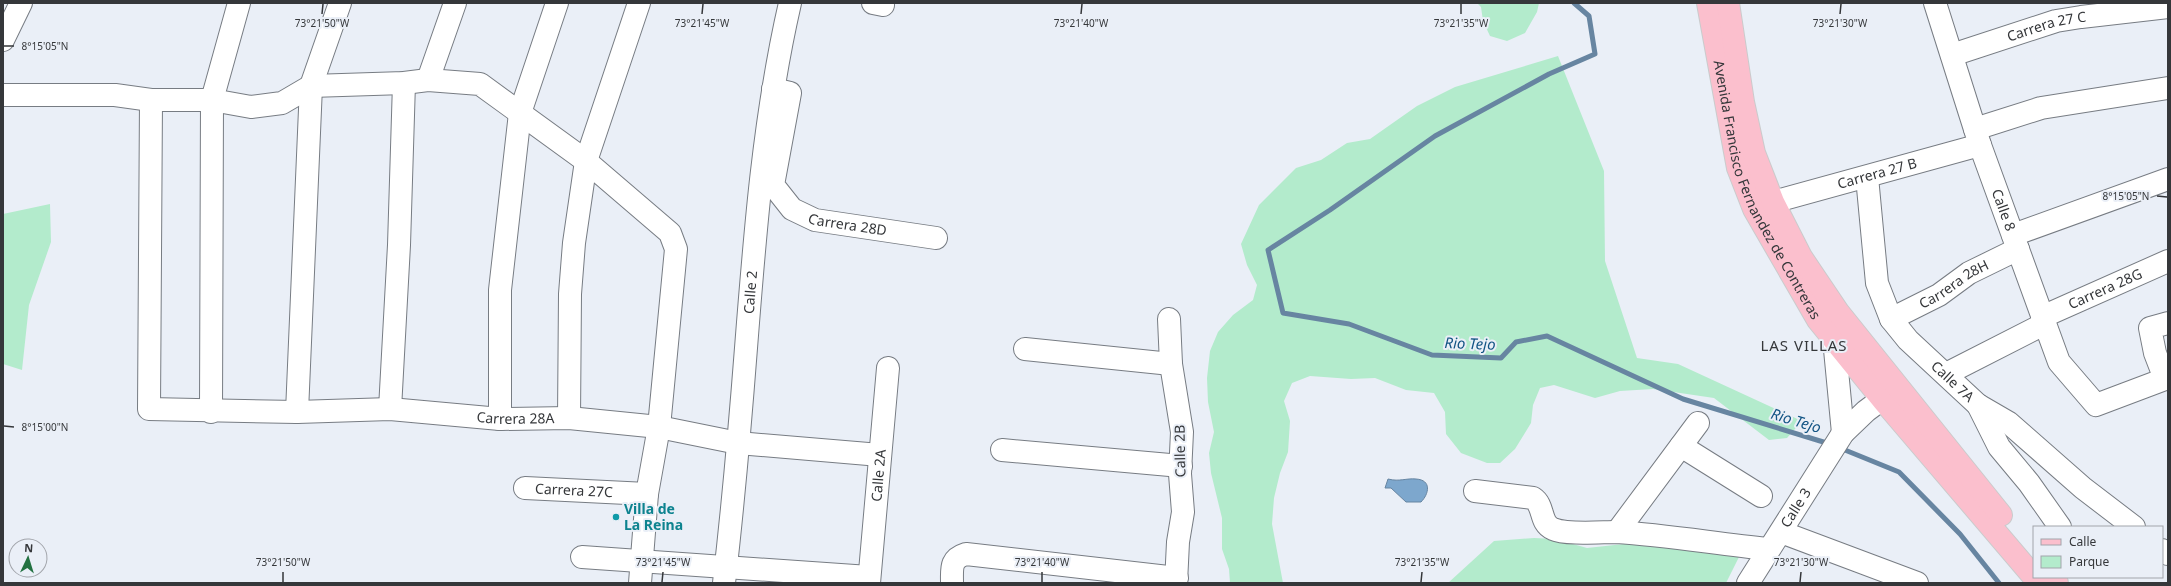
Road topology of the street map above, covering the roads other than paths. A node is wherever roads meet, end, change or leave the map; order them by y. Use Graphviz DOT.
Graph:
graph roads {
  1 [pos="21,3"];
  2 [pos="239,3"];
  3 [pos="340,3"];
  4 [pos="455,3"];
  5 [pos="557,3"];
  6 [pos="639,3"];
  7 [pos="790,3"];
  8 [pos="1708,3"];
  9 [pos="1728,3"];
  10 [pos="1935,3"];
  11 [pos="2168,7"];
  12 [pos="3,40"];
  13 [pos="1952,55"];
  14 [pos="428,80"];
  15 [pos="404,83"];
  16 [pos="311,86"];
  17 [pos="2168,88"];
  18 [pos="3,95"];
  19 [pos="151,100"];
  20 [pos="212,100"];
  21 [pos="777,102"];
  22 [pos="520,113"];
  23 [pos="1978,137"];
  24 [pos="586,161"];
  25 [pos="1867,177"];
  26 [pos="2168,179"];
  27 [pos="1773,202"];
  28 [pos="936,238"];
  29 [pos="2015,242"];
  30 [pos="2168,261"];
  31 [pos="1169,319"];
  32 [pos="1891,319"];
  33 [pos="2043,320"];
  34 [pos="2159,326"];
  35 [pos="1834,339"];
  36 [pos="1024,349"];
  37 [pos="1171,364"];
  38 [pos="888,368"];
  39 [pos="1946,374"];
  40 [pos="1890,394"];
  41 [pos="1978,405"];
  42 [pos="390,409"];
  43 [pos="211,412"];
  44 [pos="296,412"];
  45 [pos="569,418"];
  46 [pos="500,419"];
  47 [pos="1698,423"];
  48 [pos="659,427"];
  49 [pos="1842,435"];
  50 [pos="738,444"];
  51 [pos="1681,446"];
  52 [pos="1002,450"];
  53 [pos="880,455"];
  54 [pos="1181,466"];
  55 [pos="525,488"];
  56 [pos="1475,491"];
  57 [pos="647,494"];
  58 [pos="1762,496"];
  59 [pos="2059,526"];
  60 [pos="2133,526"];
  61 [pos="1617,532"];
  62 [pos="1780,532"];
  63 [pos="1768,549"];
  64 [pos="2033,554"];
  65 [pos="582,557"];
  66 [pos="642,561"];
  67 [pos="2033,575"];
  68 [pos="725,576"];
  69 [pos="869,580"];
  70 [pos="1176,580"];
  71 [pos="640,583"];
  72 [pos="952,583"];
  73 [pos="1748,583"];
  74 [pos="1917,583"];
  1 -- 12 [label="street"];
  2 -- 20 [label="street"];
  3 -- 16 [label="street"];
  4 -- 14 [label="street"];
  5 -- 22 [label="street"];
  6 -- 24 [label="street"];
  7 -- 21 [label="street, Calle 2"];
  8 -- 35 [label="main road, Avenida Francisco Fernandez de Contreras"];
  9 -- 27 [label="main road, Avenida Francisco Fernandez de Contreras"];
  10 -- 13 [label="street, Calle 8"];
  11 -- 13 [label="street, Carrera 27 C"];
  13 -- 23 [label="street, Calle 8"];
  14 -- 15 [label="street"];
  14 -- 22 [label="street"];
  15 -- 16 [label="street"];
  15 -- 42 [label="street"];
  16 -- 20 [label="street"];
  16 -- 44 [label="street"];
  17 -- 23 [label="street, Carrera 27 B"];
  18 -- 19 [label="street"];
  19 -- 20 [label="street"];
  19 -- 43 [label="street, Carrera 28A"];
  20 -- 43 [label="street"];
  21 -- 28 [label="street, Carrera 28D"];
  21 -- 50 [label="street, Calle 2"];
  22 -- 24 [label="street"];
  22 -- 46 [label="street"];
  23 -- 25 [label="street, Carrera 27 B"];
  23 -- 29 [label="street, Calle 8"];
  24 -- 45 [label="street"];
  24 -- 48 [label="street"];
  25 -- 27 [label="street, Carrera 27 B"];
  25 -- 32 [label="street, Calle 7A"];
  26 -- 29 [label="street, Carrera 28H"];
  27 -- 40 [label="main road, Avenida Francisco Fernandez de Contreras"];
  29 -- 32 [label="street, Carrera 28H"];
  29 -- 33 [label="street, Calle 8"];
  30 -- 33 [label="street, Carrera 28G"];
  31 -- 37 [label="street, Calle 2B"];
  32 -- 39 [label="street, Calle 7A"];
  33 -- 34 [label="street, Calle 8"];
  33 -- 39 [label="street, Carrera 28G"];
  35 -- 40 [label="main road, Avenida Francisco Fernandez de Contreras"];
  35 -- 49 [label="street"];
  36 -- 37 [label="street"];
  37 -- 54 [label="street, Calle 2B"];
  38 -- 53 [label="street, Calle 2A"];
  39 -- 41 [label="street, Calle 7A"];
  40 -- 49 [label="street, Calle 3"];
  40 -- 64 [label="main road, Avenida Francisco Fernandez de Contreras"];
  40 -- 67 [label="main road, Avenida Francisco Fernandez de Contreras"];
  41 -- 59 [label="street"];
  41 -- 60 [label="street, Calle 7A"];
  42 -- 44 [label="street, Carrera 28A"];
  42 -- 46 [label="street, Carrera 28A"];
  43 -- 44 [label="street, Carrera 28A"];
  45 -- 46 [label="street, Carrera 28A"];
  45 -- 48 [label="street, Carrera 28A"];
  47 -- 51 [label="street"];
  48 -- 50 [label="street, Carrera 28A"];
  48 -- 57 [label="street"];
  49 -- 62 [label="street, Calle 3"];
  50 -- 53 [label="street, Carrera 28A"];
  50 -- 68 [label="street, Calle 2"];
  51 -- 58 [label="street"];
  51 -- 61 [label="street"];
  52 -- 54 [label="street"];
  53 -- 69 [label="street, Calle 2A"];
  54 -- 70 [label="street, Calle 2B"];
  55 -- 57 [label="street, Carrera 27C"];
  56 -- 61 [label="street"];
  57 -- 66 [label="street"];
  61 -- 63 [label="street"];
  62 -- 63 [label="street, Calle 3"];
  62 -- 74 [label="street"];
  63 -- 73 [label="street, Calle 3"];
  65 -- 66 [label="street"];
  66 -- 68 [label="street"];
  66 -- 71 [label="street"];
  68 -- 69 [label="street"];
  70 -- 72 [label="street"];
}
